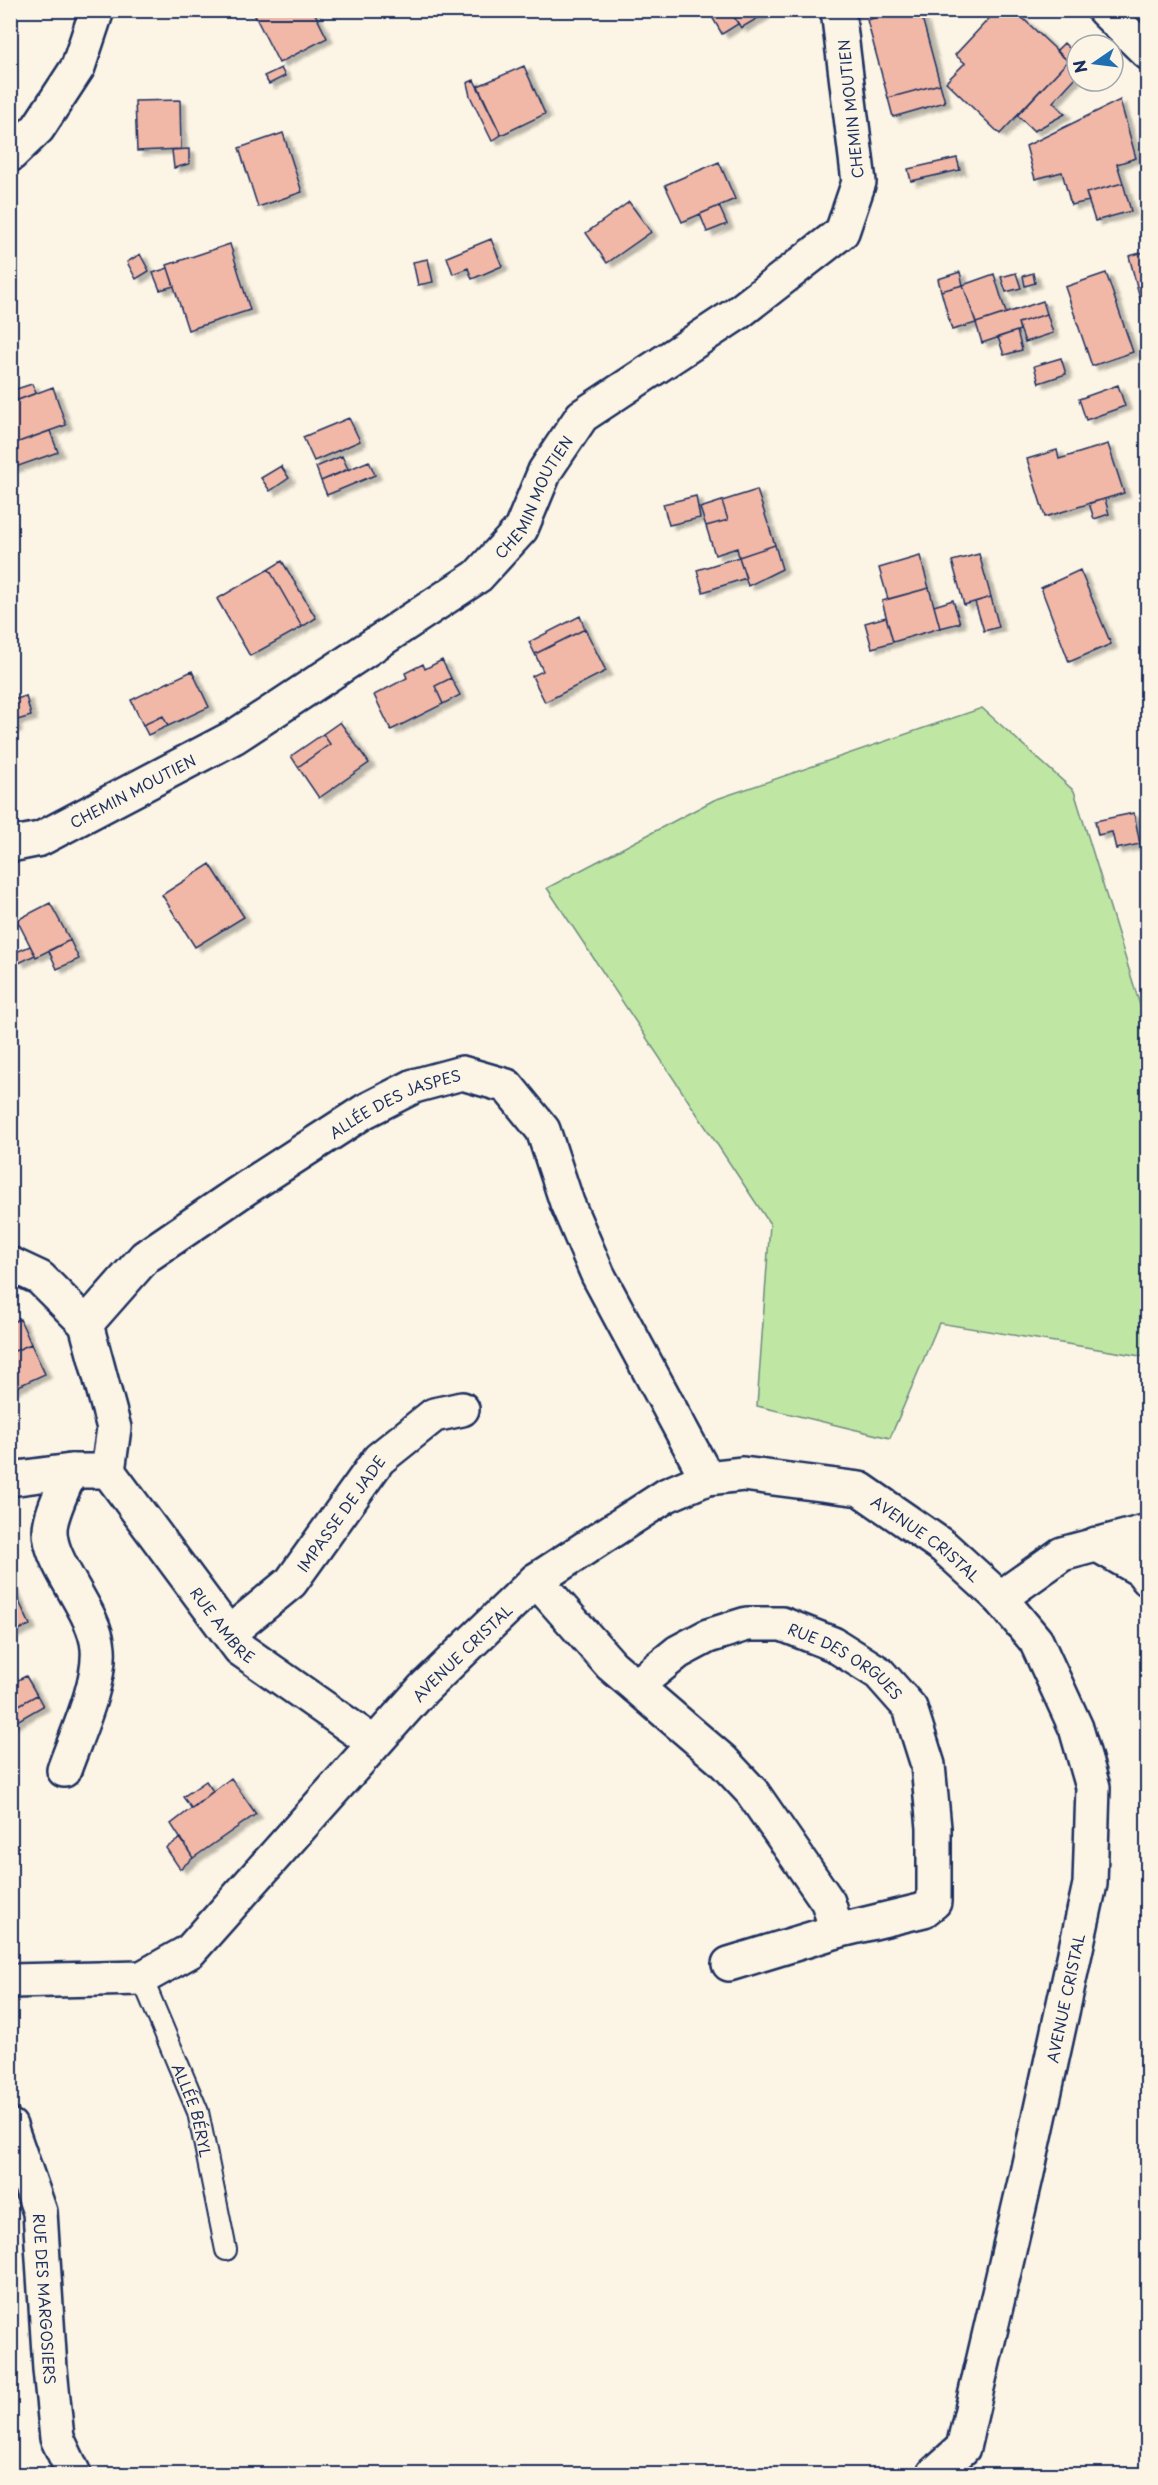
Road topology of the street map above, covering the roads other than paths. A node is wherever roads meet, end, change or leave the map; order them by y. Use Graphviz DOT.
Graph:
graph roads {
  1 [pos="97,10"];
  2 [pos="838,10"];
  3 [pos="1104,10"];
  4 [pos="1148,53"];
  5 [pos="10,155"];
  6 [pos="10,845"];
  7 [pos="10,1264"];
  8 [pos="86,1324"];
  9 [pos="462,1408"];
  10 [pos="70,1470"];
  11 [pos="108,1471"];
  12 [pos="706,1478"];
  13 [pos="10,1479"];
  14 [pos="1148,1531"];
  15 [pos="1096,1544"];
  16 [pos="1148,1579"];
  17 [pos="536,1580"];
  18 [pos="1000,1598"];
  19 [pos="229,1633"];
  20 [pos="636,1686"];
  21 [pos="374,1743"];
  22 [pos="64,1770"];
  23 [pos="837,1931"];
  24 [pos="729,1964"];
  25 [pos="142,1978"];
  26 [pos="10,1981"];
  27 [pos="10,2126"];
  28 [pos="226,2250"];
  29 [pos="74,2475"];
  30 [pos="934,2475"];
  1 -- 5 [label="street"];
  2 -- 6 [label="street, CHEMIN MOUTIEN"];
  3 -- 4 [label="street"];
  7 -- 8 [label="street"];
  8 -- 11 [label="street"];
  8 -- 12 [label="street, ALLÉE DES JASPES"];
  9 -- 19 [label="street, IMPASSE DE JADE"];
  10 -- 11 [label="street"];
  10 -- 13 [label="street"];
  10 -- 22 [label="street"];
  11 -- 19 [label="street, RUE AMBRE"];
  12 -- 17 [label="street, AVENUE CRISTAL"];
  12 -- 18 [label="street, AVENUE CRISTAL"];
  14 -- 15 [label="street"];
  15 -- 16 [label="street"];
  15 -- 18 [label="street"];
  17 -- 20 [label="street"];
  17 -- 21 [label="street, AVENUE CRISTAL"];
  18 -- 30 [label="street, AVENUE CRISTAL"];
  19 -- 21 [label="street, RUE AMBRE"];
  20 -- 23 [label="street"];
  20 -- 23 [label="street, RUE DES ORGUES"];
  21 -- 25 [label="street, AVENUE CRISTAL"];
  23 -- 24 [label="street, RUE DES ORGUES"];
  25 -- 26 [label="street, AVENUE CRISTAL"];
  25 -- 28 [label="lane, ALLÉE BÉRYL"];
  27 -- 29 [label="street, RUE DES MARGOSIERS"];
}
